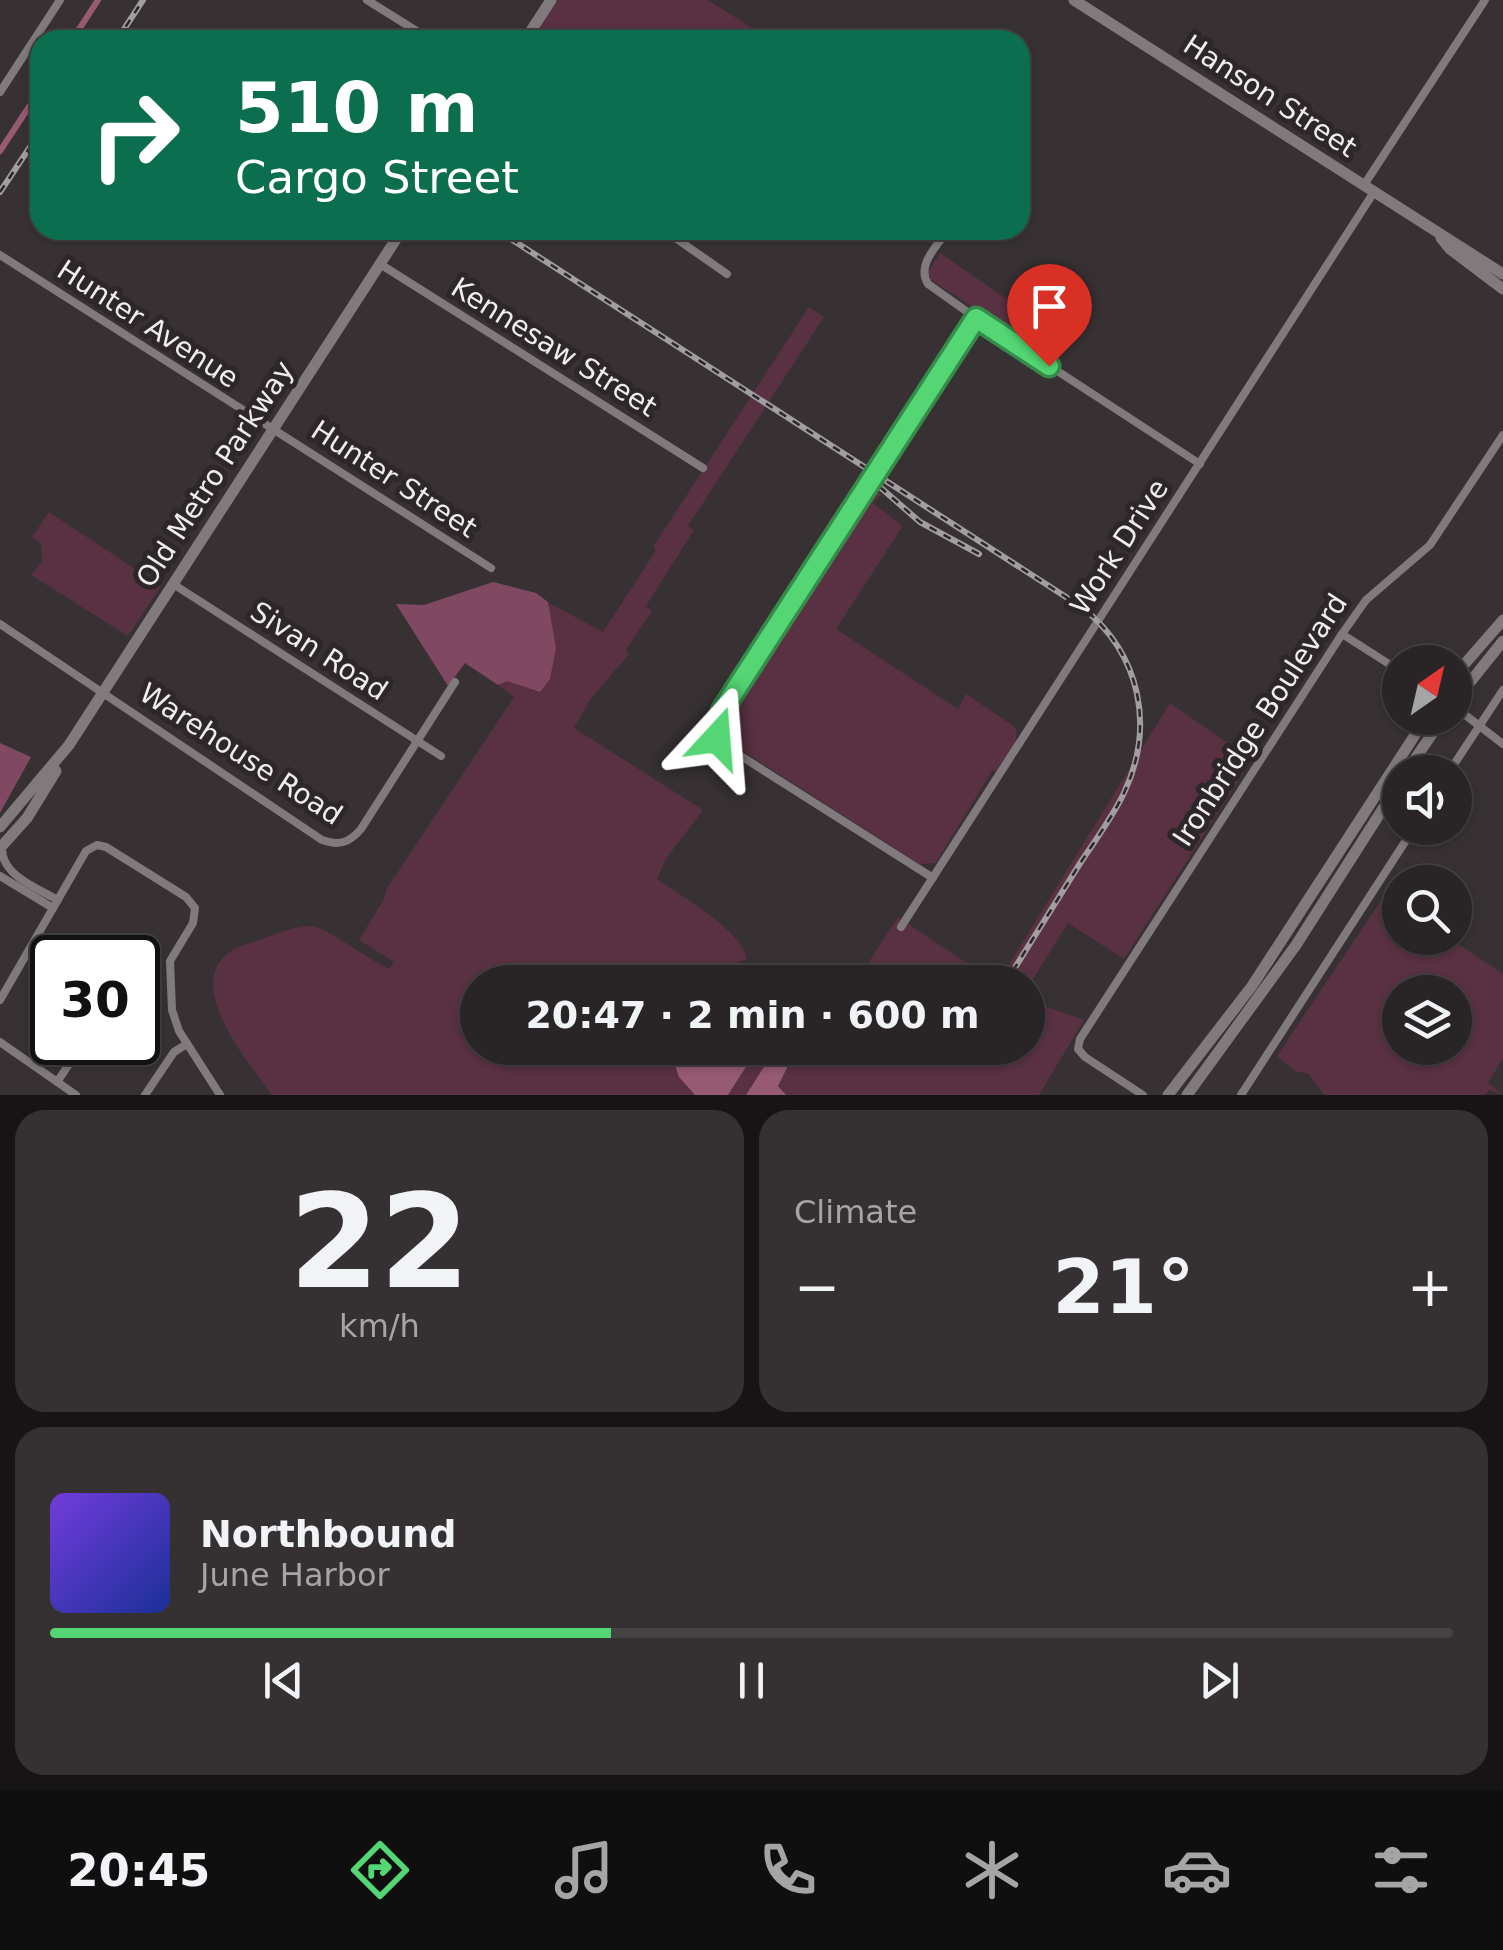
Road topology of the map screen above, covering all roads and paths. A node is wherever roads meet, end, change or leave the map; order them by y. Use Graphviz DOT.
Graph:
graph roads {
  1 [pos="60,0"];
  2 [pos="367,0"];
  3 [pos="550,0"];
  4 [pos="1074,0"];
  5 [pos="1485,0"];
  6 [pos="40,30"];
  7 [pos="415,30"];
  8 [pos="531,30"];
  9 [pos="30,46"];
  10 [pos="0,92"];
  11 [pos="1369,189"];
  12 [pos="1438,234"];
  13 [pos="396,240"];
  14 [pos="678,240"];
  15 [pos="941,240"];
  16 [pos="0,255"];
  17 [pos="380,264"];
  18 [pos="727,274"];
  19 [pos="1503,274"];
  20 [pos="1503,289"];
  21 [pos="976,318"];
  22 [pos="273,429"];
  23 [pos="1503,435"];
  24 [pos="1200,464"];
  25 [pos="703,468"];
  26 [pos="491,568"];
  27 [pos="173,584"];
  28 [pos="1503,620"];
  29 [pos="0,624"];
  30 [pos="1342,634"];
  31 [pos="1503,641"];
  32 [pos="1472,656"];
  33 [pos="1382,660"];
  34 [pos="455,682"];
  35 [pos="1472,682"];
  36 [pos="1503,690"];
  37 [pos="103,692"];
  38 [pos="1472,719"];
  39 [pos="1480,726"];
  40 [pos="1415,735"];
  41 [pos="417,741"];
  42 [pos="1503,744"];
  43 [pos="69,745"];
  44 [pos="1460,755"];
  45 [pos="441,756"];
  46 [pos="32,791"];
  47 [pos="1382,810"];
  48 [pos="29,815"];
  49 [pos="0,827"];
  50 [pos="1403,845"];
  51 [pos="1,847"];
  52 [pos="2,874"];
  53 [pos="932,878"];
  54 [pos="55,904"];
  55 [pos="902,926"];
  56 [pos="38,935"];
  57 [pos="30,948"];
  58 [pos="0,1000"];
  59 [pos="0,1042"];
  60 [pos="186,1044"];
  61 [pos="68,1065"];
  62 [pos="57,1082"];
  63 [pos="76,1095"];
  64 [pos="145,1095"];
  65 [pos="220,1095"];
  66 [pos="1143,1095"];
  67 [pos="1168,1095"];
  68 [pos="1187,1095"];
  69 [pos="1240,1095"];
  1 -- 6 [label="street"];
  2 -- 7 [label="street"];
  3 -- 8 [label="street"];
  4 -- 11 [label="street, Hanson Street"];
  5 -- 11 [label="street, Work Drive"];
  9 -- 10 [label="street"];
  11 -- 12 [label="street, Hanson Street"];
  11 -- 24 [label="street, Work Drive"];
  12 -- 19 [label="street, Hanson Street"];
  12 -- 20 [label="street, Hanson Street"];
  13 -- 17 [label="street, Old Metro Parkway"];
  14 -- 18 [label="street"];
  15 -- 21 [label="street"];
  16 -- 22 [label="street, Hunter Avenue"];
  17 -- 22 [label="street, Old Metro Parkway"];
  17 -- 25 [label="street, Kennesaw Street"];
  21 -- 24 [label="street"];
  21 -- 53 [label="street"];
  22 -- 26 [label="street, Hunter Street"];
  22 -- 27 [label="street, Old Metro Parkway"];
  23 -- 30 [label="street, Ironbridge Boulevard"];
  24 -- 53 [label="street, Work Drive"];
  27 -- 37 [label="street, Old Metro Parkway"];
  27 -- 41 [label="street, Sivan Road"];
  28 -- 32 [label="street"];
  29 -- 37 [label="street, Warehouse Road"];
  30 -- 33 [label="street"];
  30 -- 66 [label="street, Ironbridge Boulevard"];
  31 -- 35 [label="street"];
  34 -- 41 [label="street, Warehouse Road"];
  36 -- 39 [label="street"];
  37 -- 41 [label="street, Warehouse Road"];
  37 -- 43 [label="street, Old Metro Parkway"];
  38 -- 39 [label="street"];
  39 -- 42 [label="street"];
  39 -- 44 [label="street"];
  40 -- 67 [label="street"];
  41 -- 45 [label="street, Sivan Road"];
  43 -- 46 [label="street, Old Metro Parkway"];
  43 -- 48 [label="street, Old Metro Parkway"];
  46 -- 48 [label="street"];
  46 -- 49 [label="street, Old Metro Parkway"];
  47 -- 68 [label="street"];
  48 -- 51 [label="street, Old Metro Parkway"];
  50 -- 69 [label="street"];
  51 -- 52 [label="street"];
  52 -- 54 [label="street"];
  53 -- 55 [label="street, Work Drive"];
  54 -- 56 [label="street"];
  54 -- 60 [label="street"];
  57 -- 58 [label="street"];
  59 -- 62 [label="street"];
  60 -- 64 [label="street"];
  60 -- 65 [label="street"];
  61 -- 62 [label="street"];
  62 -- 63 [label="street"];
}
